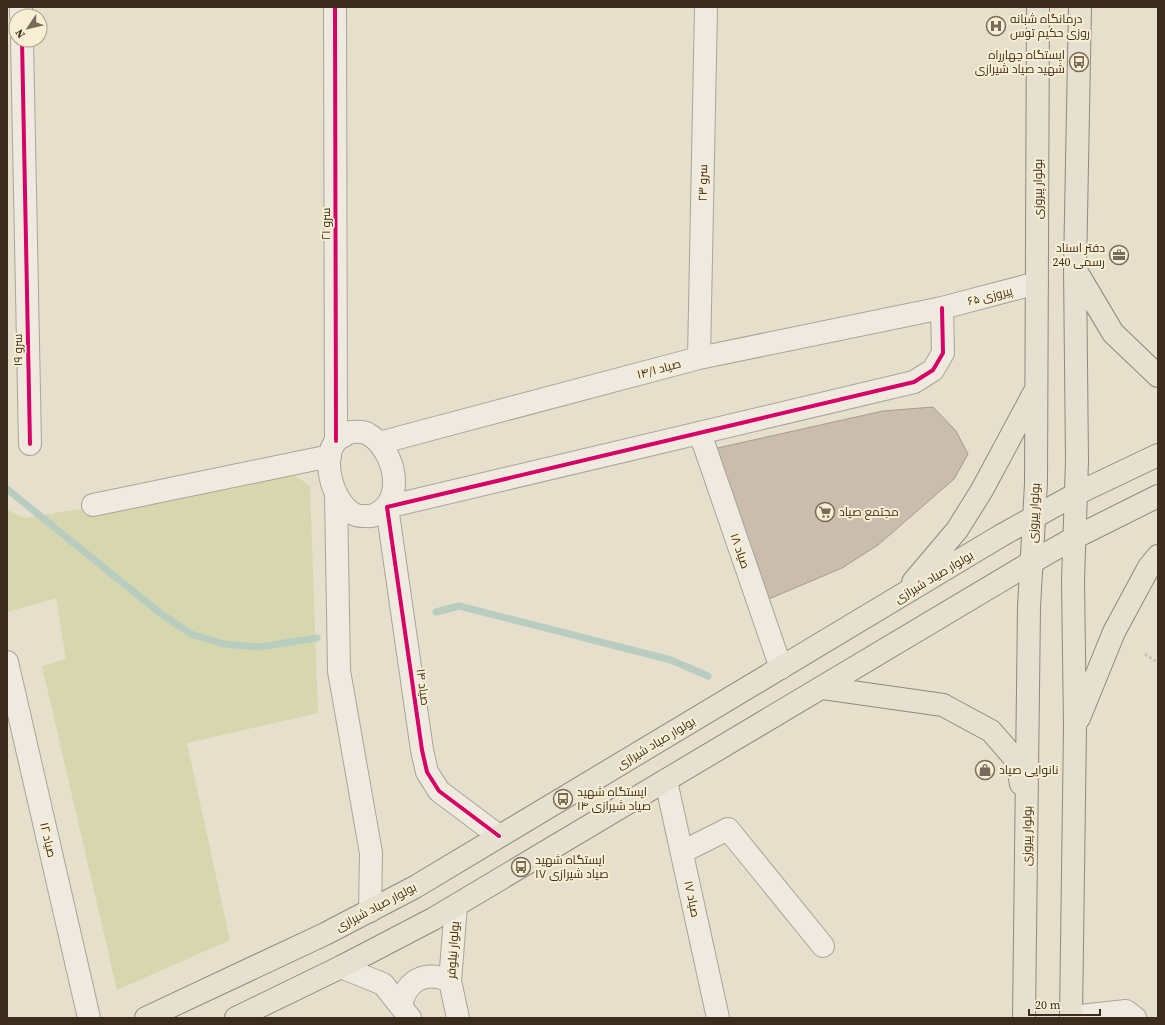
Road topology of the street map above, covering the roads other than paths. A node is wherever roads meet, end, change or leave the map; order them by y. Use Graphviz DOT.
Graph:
graph roads {
  1 [pos="335,7"];
  2 [pos="706,7"];
  3 [pos="1038,7"];
  4 [pos="1080,7"];
  5 [pos="22,48"];
  6 [pos="1075,268"];
  7 [pos="1037,283"];
  8 [pos="942,308"];
  9 [pos="699,358"];
  10 [pos="1158,376"];
  11 [pos="1036,390"];
  12 [pos="700,433"];
  13 [pos="379,443"];
  14 [pos="30,444"];
  15 [pos="333,449"];
  16 [pos="1158,455"];
  17 [pos="336,494"];
  18 [pos="1076,494"];
  19 [pos="1158,496"];
  20 [pos="93,505"];
  21 [pos="386,507"];
  22 [pos="1034,517"];
  23 [pos="1074,538"];
  24 [pos="1158,556"];
  25 [pos="1032,562"];
  26 [pos="901,597"];
  27 [pos="7,662"];
  28 [pos="781,668"];
  29 [pos="823,688"];
  30 [pos="1075,727"];
  31 [pos="666,781"];
  32 [pos="1027,824"];
  33 [pos="500,836"];
  34 [pos="682,852"];
  35 [pos="456,906"];
  36 [pos="370,911"];
  37 [pos="823,946"];
  38 [pos="342,967"];
  39 [pos="450,981"];
  40 [pos="405,1012"];
  41 [pos="89,1018"];
  42 [pos="146,1018"];
  43 [pos="236,1018"];
  44 [pos="458,1018"];
  45 [pos="718,1018"];
  46 [pos="1024,1018"];
  47 [pos="1071,1018"];
  48 [pos="1135,1018"];
  1 -- 15 [label="street, سرو ۲۱"];
  2 -- 9 [label="street, سرو ۲۳"];
  3 -- 7 [label="main road, بولوار پیروزی"];
  4 -- 6 [label="main road"];
  5 -- 14 [label="street, سرو ۱۹"];
  6 -- 10 [label="main road"];
  6 -- 18 [label="main road"];
  7 -- 8 [label="street, پیروزی ۶۵"];
  7 -- 11 [label="main road, بولوار پیروزی"];
  8 -- 9 [label="street, صیاد ۱۴/۱"];
  8 -- 12 [label="street"];
  9 -- 13 [label="street, صیاد ۱۴/۱"];
  11 -- 22 [label="main road, بولوار پیروزی"];
  11 -- 26 [label="main road"];
  12 -- 21 [label="street"];
  12 -- 28 [label="street, صیاد ۱۸"];
  13 -- 15 [label="street"];
  13 -- 21 [label="street"];
  15 -- 17 [label="street"];
  15 -- 20 [label="street"];
  16 -- 18 [label="main road, بولوار صیاد شیرازی"];
  17 -- 21 [label="street"];
  17 -- 36 [label="street"];
  18 -- 22 [label="main road, بولوار صیاد شیرازی"];
  18 -- 23 [label="main road"];
  19 -- 23 [label="main road"];
  21 -- 33 [label="street, صیاد ۱۴"];
  22 -- 25 [label="main road, بولوار پیروزی"];
  22 -- 26 [label="main road, بولوار صیاد شیرازی"];
  23 -- 25 [label="main road"];
  23 -- 30 [label="main road"];
  24 -- 30 [label="main road"];
  25 -- 29 [label="main road"];
  25 -- 32 [label="main road, بولوار پیروزی"];
  26 -- 28 [label="main road, بولوار صیاد شیرازی"];
  27 -- 41 [label="street, صیاد ۱۲"];
  28 -- 33 [label="main road, بولوار صیاد شیرازی"];
  29 -- 31 [label="main road"];
  29 -- 32 [label="main road"];
  30 -- 47 [label="main road"];
  31 -- 34 [label="street, صیاد ۱۷"];
  31 -- 35 [label="main road"];
  32 -- 46 [label="main road, بولوار پیروزی"];
  33 -- 36 [label="main road, بولوار صیاد شیرازی"];
  34 -- 37 [label="street"];
  34 -- 45 [label="street, صیاد ۱۷"];
  35 -- 38 [label="main road"];
  35 -- 39 [label="street, بولوار نیلوفر"];
  36 -- 42 [label="main road, بولوار صیاد شیرازی"];
  38 -- 40 [label="street"];
  38 -- 43 [label="main road"];
  39 -- 40 [label="street"];
  39 -- 44 [label="street, بولوار نیلوفر"];
  47 -- 48 [label="street"];
}
